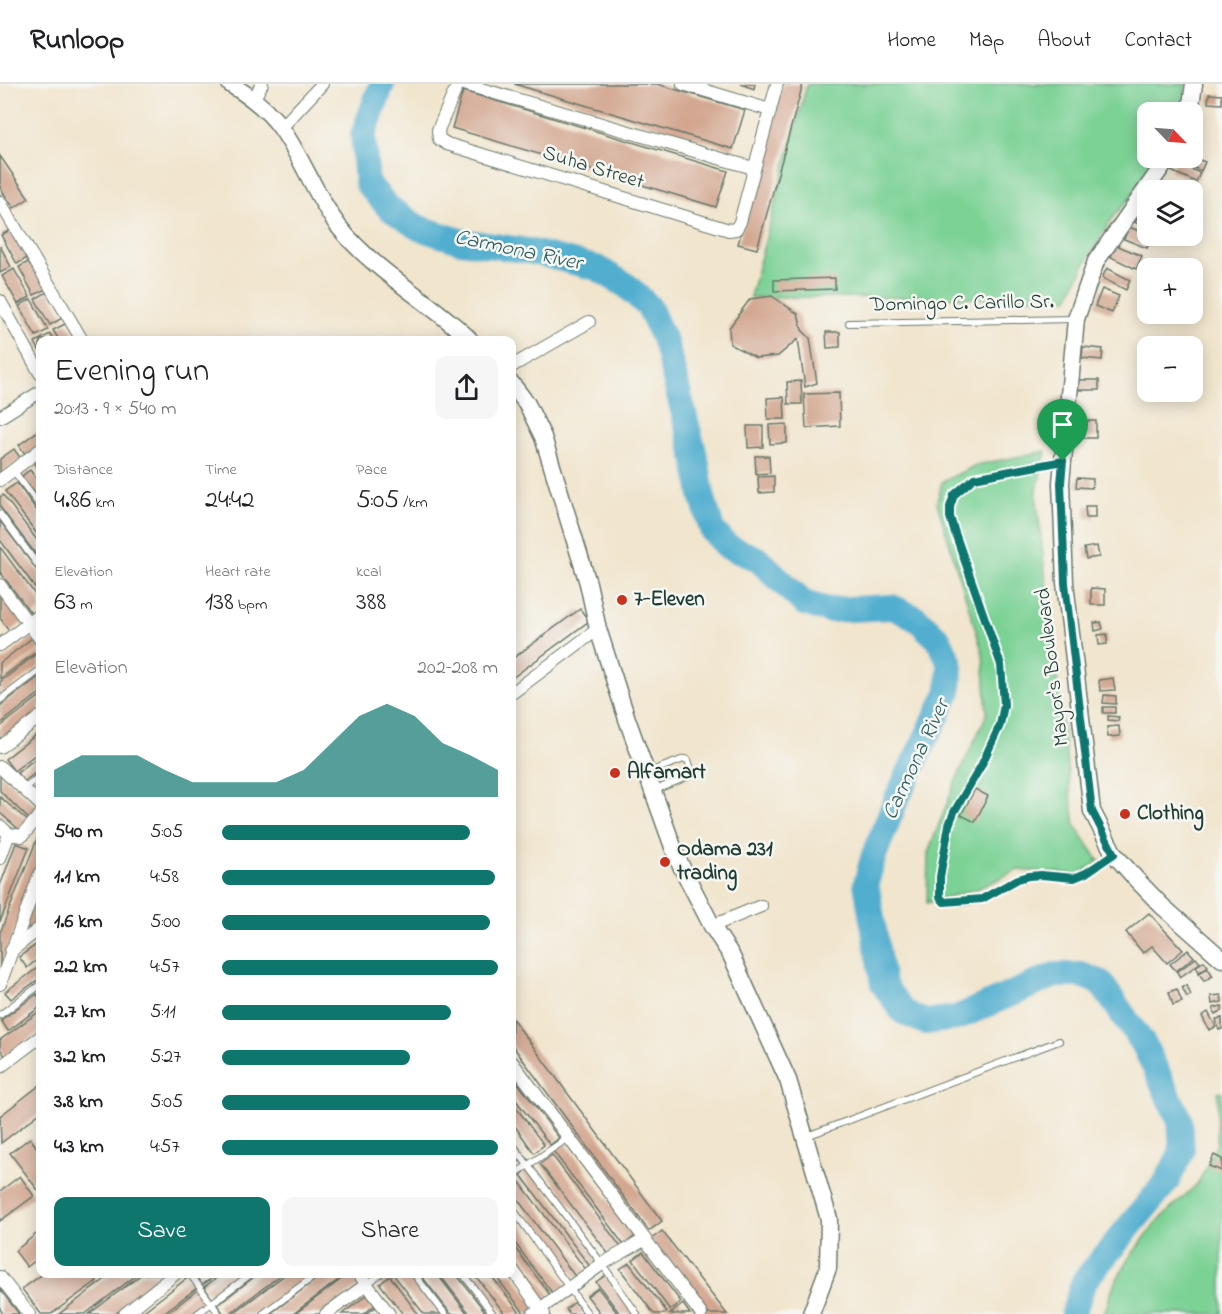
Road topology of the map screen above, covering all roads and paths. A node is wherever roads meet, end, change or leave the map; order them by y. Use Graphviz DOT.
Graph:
graph roads {
  1 [pos="230,84"];
  2 [pos="322,84"];
  3 [pos="458,84"];
  4 [pos="464,84"];
  5 [pos="684,84"];
  6 [pos="777,84"];
  7 [pos="1194,84"];
  8 [pos="258,91"];
  9 [pos="1191,102"];
  10 [pos="770,110"];
  11 [pos="281,128"];
  12 [pos="753,168"];
  13 [pos="1161,168"];
  14 [pos="0,202"];
  15 [pos="5,220"];
  16 [pos="0,301"];
  17 [pos="1076,319"];
  18 [pos="588,322"];
  19 [pos="849,323"];
  20 [pos="79,336"];
  21 [pos="466,336"];
  22 [pos="516,364"];
  23 [pos="36,366"];
  24 [pos="516,389"];
  25 [pos="36,394"];
  26 [pos="1,415"];
  27 [pos="36,453"];
  28 [pos="1063,461"];
  29 [pos="14,470"];
  30 [pos="0,480"];
  31 [pos="36,500"];
  32 [pos="0,514"];
  33 [pos="36,563"];
  34 [pos="0,585"];
  35 [pos="36,618"];
  36 [pos="29,623"];
  37 [pos="598,629"];
  38 [pos="36,633"];
  39 [pos="0,645"];
  40 [pos="36,673"];
  41 [pos="516,690"];
  42 [pos="0,700"];
  43 [pos="36,720"];
  44 [pos="0,747"];
  45 [pos="0,767"];
  46 [pos="646,773"];
  47 [pos="36,779"];
  48 [pos="24,789"];
  49 [pos="652,791"];
  50 [pos="36,800"];
  51 [pos="36,820"];
  52 [pos="5,830"];
  53 [pos="1114,854"];
  54 [pos="0,858"];
  55 [pos="36,884"];
  56 [pos="761,906"];
  57 [pos="712,926"];
  58 [pos="36,931"];
  59 [pos="11,951"];
  60 [pos="1222,958"];
  61 [pos="0,984"];
  62 [pos="36,988"];
  63 [pos="0,1015"];
  64 [pos="36,1040"];
  65 [pos="1059,1041"];
  66 [pos="0,1067"];
  67 [pos="516,1067"];
  68 [pos="569,1137"];
  69 [pos="806,1137"];
  70 [pos="516,1149"];
  71 [pos="527,1164"];
  72 [pos="516,1173"];
  73 [pos="516,1213"];
  74 [pos="644,1240"];
  75 [pos="602,1264"];
  76 [pos="516,1275"];
  77 [pos="0,1277"];
  78 [pos="170,1278"];
  79 [pos="193,1278"];
  80 [pos="246,1278"];
  81 [pos="312,1278"];
  82 [pos="417,1278"];
  83 [pos="466,1278"];
  84 [pos="363,1279"];
  85 [pos="570,1287"];
  86 [pos="212,1303"];
  87 [pos="539,1312"];
  88 [pos="28,1314"];
  89 [pos="124,1314"];
  90 [pos="197,1314"];
  91 [pos="219,1314"];
  92 [pos="263,1314"];
  93 [pos="326,1314"];
  94 [pos="389,1314"];
  95 [pos="445,1314"];
  96 [pos="494,1314"];
  97 [pos="588,1314"];
  98 [pos="637,1314"];
  99 [pos="701,1314"];
  100 [pos="811,1314"];
  1 -- 8 [label="main road"];
  2 -- 11 [label="street"];
  3 -- 12 [label="street, Suha Street"];
  4 -- 12 [label="street"];
  5 -- 10 [label="street"];
  6 -- 10 [label="street"];
  7 -- 9 [label="main road"];
  8 -- 11 [label="main road"];
  10 -- 12 [label="street"];
  11 -- 21 [label="main road"];
  13 -- 17 [label="main road, Mayor's Boulevard"];
  14 -- 15 [label="street"];
  15 -- 20 [label="street"];
  16 -- 23 [label="street"];
  17 -- 19 [label="lane, Domingo C. Carillo Sr."];
  17 -- 28 [label="main road, Mayor's Boulevard"];
  18 -- 22 [label="street"];
  24 -- 37 [label="main road"];
  25 -- 26 [label="street"];
  27 -- 29 [label="street"];
  28 -- 53 [label="main road, Mayor's Boulevard"];
  28 -- 53 [label="lane"];
  29 -- 30 [label="street"];
  29 -- 31 [label="lane"];
  32 -- 33 [label="lane"];
  34 -- 36 [label="street"];
  35 -- 36 [label="street"];
  36 -- 38 [label="street"];
  36 -- 39 [label="street"];
  37 -- 41 [label="street"];
  37 -- 46 [label="main road"];
  40 -- 42 [label="lane"];
  43 -- 44 [label="street"];
  45 -- 48 [label="street"];
  46 -- 49 [label="main road"];
  46 -- 49 [label="lane"];
  47 -- 48 [label="lane"];
  48 -- 50 [label="street"];
  49 -- 57 [label="main road"];
  51 -- 52 [label="street"];
  52 -- 54 [label="street"];
  53 -- 60 [label="main road, Mayor's Boulevard"];
  55 -- 59 [label="street"];
  56 -- 57 [label="street"];
  57 -- 69 [label="main road"];
  58 -- 59 [label="street"];
  59 -- 61 [label="street"];
  62 -- 63 [label="lane"];
  64 -- 66 [label="street"];
  65 -- 69 [label="lane"];
  67 -- 68 [label="street"];
  68 -- 71 [label="lane"];
  68 -- 74 [label="street"];
  69 -- 100 [label="main road"];
  70 -- 71 [label="lane"];
  71 -- 72 [label="lane"];
  71 -- 75 [label="lane"];
  73 -- 85 [label="lane"];
  74 -- 75 [label="street"];
  74 -- 99 [label="street"];
  75 -- 85 [label="street"];
  75 -- 98 [label="lane"];
  76 -- 87 [label="street"];
  77 -- 88 [label="street"];
  78 -- 89 [label="street"];
  79 -- 86 [label="lane"];
  80 -- 86 [label="lane"];
  81 -- 92 [label="lane"];
  82 -- 95 [label="lane"];
  83 -- 96 [label="lane"];
  84 -- 93 [label="street"];
  84 -- 94 [label="street"];
  85 -- 87 [label="street"];
  85 -- 97 [label="lane"];
  86 -- 90 [label="lane"];
  86 -- 91 [label="lane"];
}
